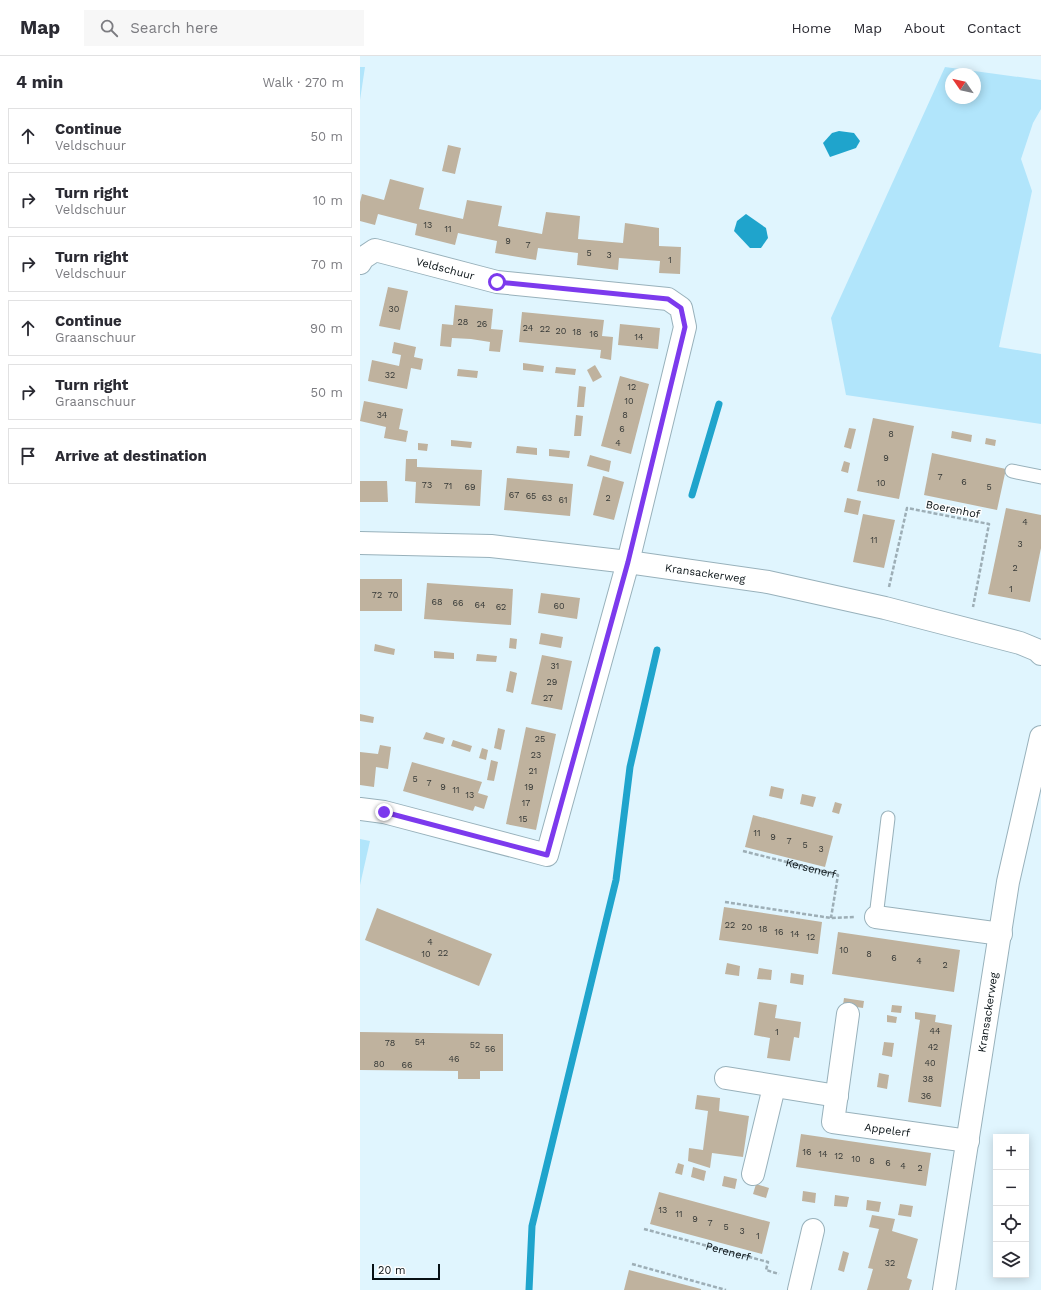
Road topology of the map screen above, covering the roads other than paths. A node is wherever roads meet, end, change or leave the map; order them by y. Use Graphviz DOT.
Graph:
graph roads {
  1 [pos="360,264"];
  2 [pos="1012,471"];
  3 [pos="1041,477"];
  4 [pos="360,543"];
  5 [pos="628,562"];
  6 [pos="1041,654"];
  7 [pos="1041,737"];
  8 [pos="360,809"];
  9 [pos="888,818"];
  10 [pos="876,917"];
  11 [pos="1000,934"];
  12 [pos="848,1014"];
  13 [pos="726,1078"];
  14 [pos="774,1087"];
  15 [pos="836,1096"];
  16 [pos="968,1141"];
  17 [pos="753,1174"];
  18 [pos="813,1230"];
  19 [pos="800,1285"];
  20 [pos="944,1290"];
  1 -- 5 [label="street, Veldschuur"];
  2 -- 3 [label="lane"];
  4 -- 5 [label="street, Kransackerweg"];
  5 -- 6 [label="street, Kransackerweg"];
  5 -- 8 [label="street"];
  7 -- 11 [label="street, Kransackerweg"];
  9 -- 10 [label="lane"];
  10 -- 11 [label="street"];
  11 -- 16 [label="street, Kransackerweg"];
  12 -- 15 [label="street, Appelerf"];
  13 -- 14 [label="street"];
  14 -- 15 [label="street"];
  14 -- 17 [label="street"];
  15 -- 16 [label="street, Appelerf"];
  16 -- 20 [label="street, Kransackerweg"];
  18 -- 19 [label="street"];
}
